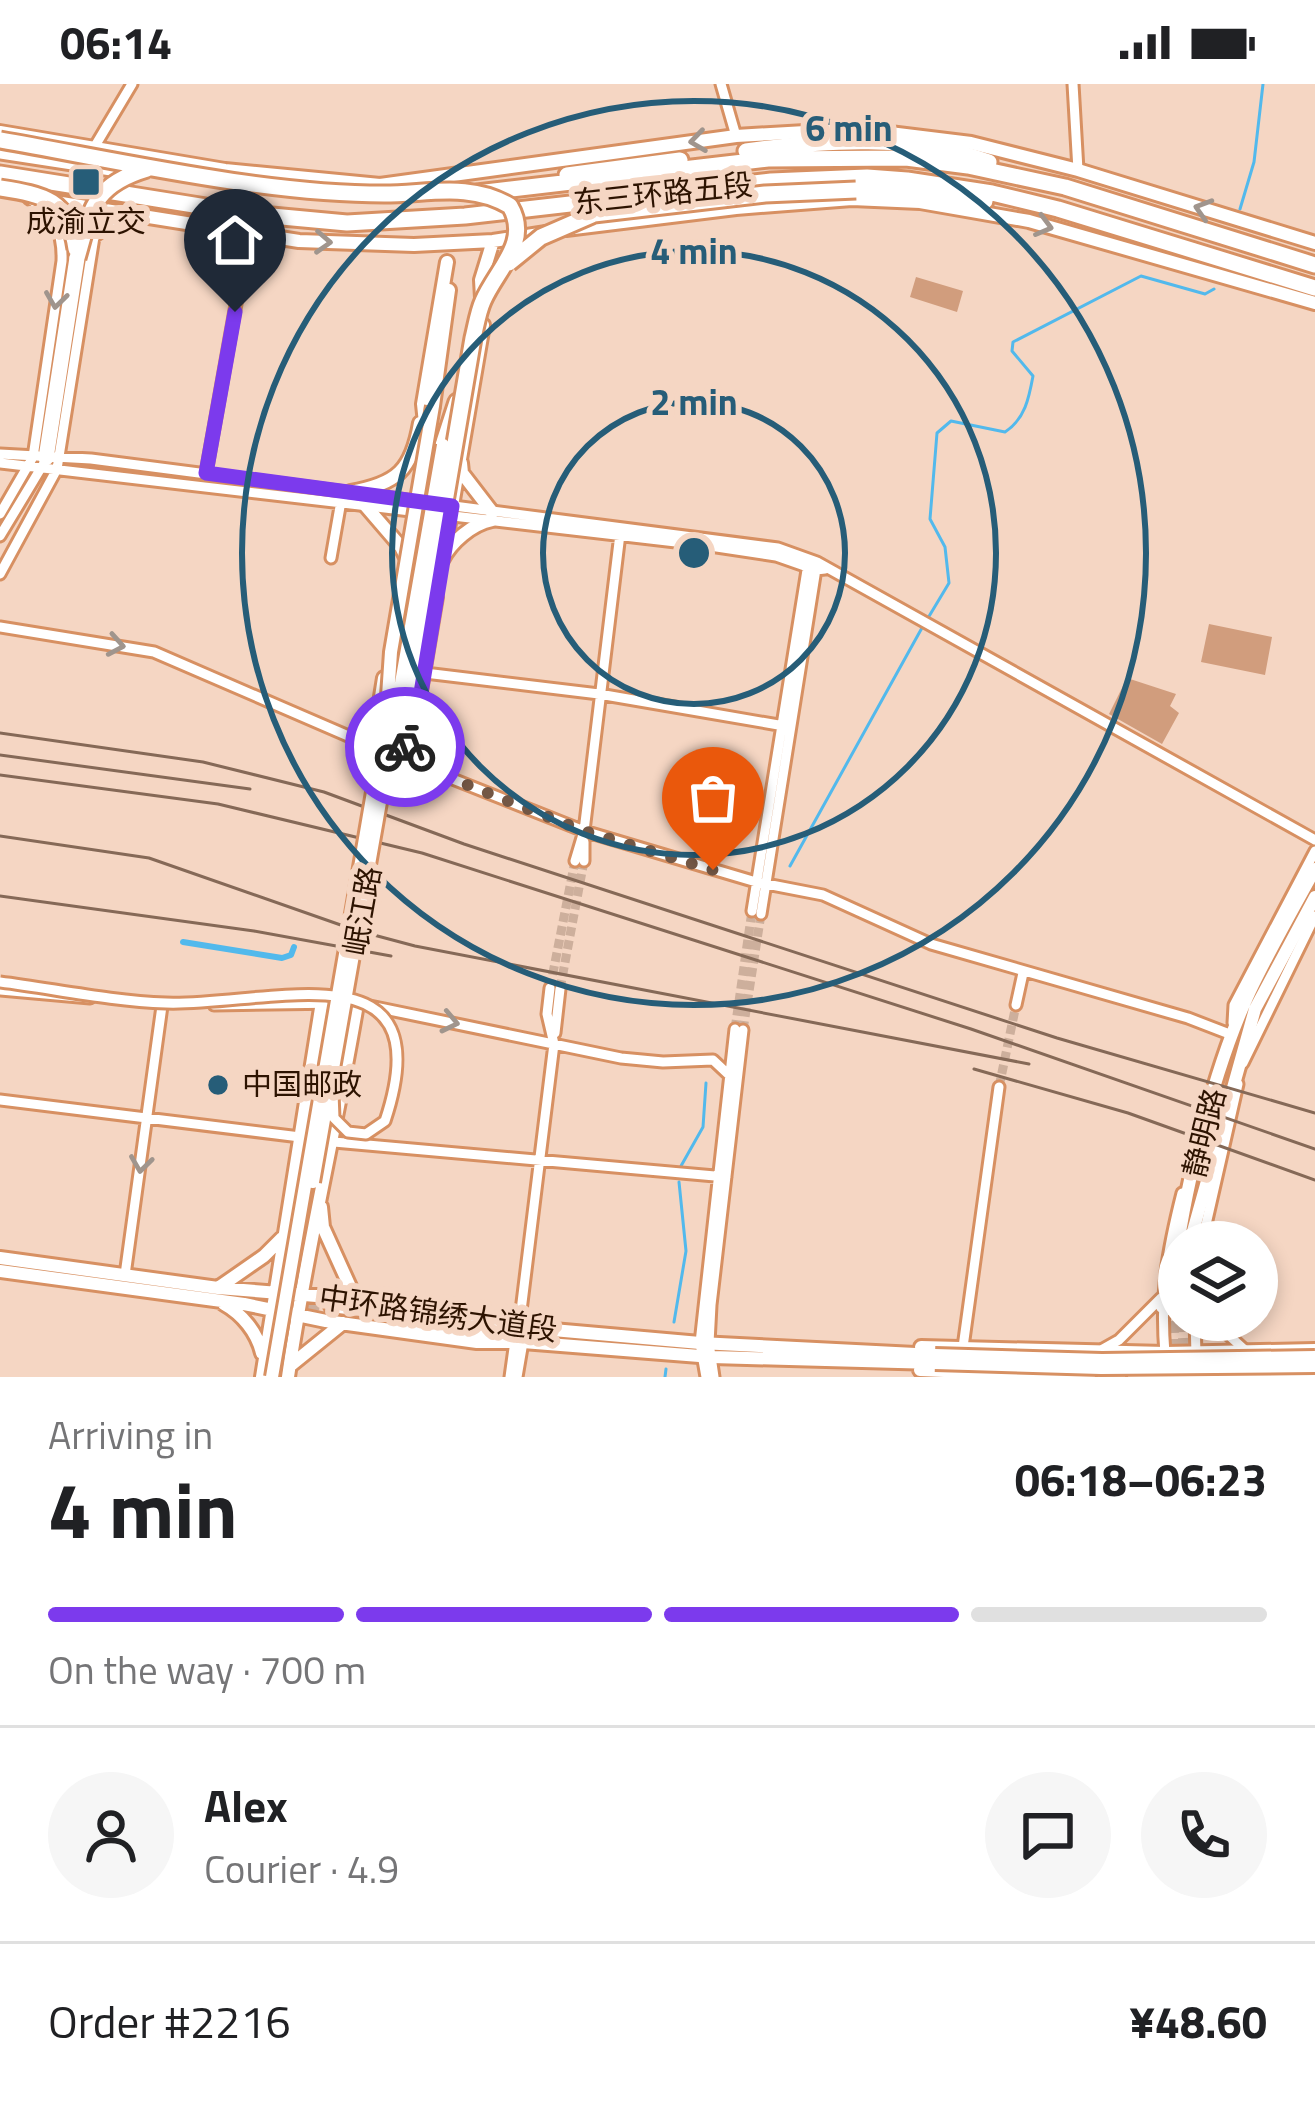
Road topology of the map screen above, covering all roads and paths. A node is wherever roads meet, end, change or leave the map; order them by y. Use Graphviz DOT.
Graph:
graph roads {
  1 [pos="132,84"];
  2 [pos="721,84"];
  3 [pos="1073,84"];
  4 [pos="0,136"];
  5 [pos="736,136"];
  6 [pos="95,146"];
  7 [pos="0,151"];
  8 [pos="156,167"];
  9 [pos="1078,170"];
  10 [pos="0,174"];
  11 [pos="1019,176"];
  12 [pos="380,185"];
  13 [pos="0,191"];
  14 [pos="448,193"];
  15 [pos="28,198"];
  16 [pos="1058,209"];
  17 [pos="126,214"];
  18 [pos="249,223"];
  19 [pos="212,224"];
  20 [pos="493,241"];
  21 [pos="1315,243"];
  22 [pos="414,245"];
  23 [pos="77,258"];
  24 [pos="1314,265"];
  25 [pos="502,269"];
  26 [pos="1315,288"];
  27 [pos="1315,303"];
  28 [pos="467,370"];
  29 [pos="428,405"];
  30 [pos="443,445"];
  31 [pos="0,458"];
  32 [pos="460,462"];
  33 [pos="45,463"];
  34 [pos="206,473"];
  35 [pos="345,496"];
  36 [pos="364,504"];
  37 [pos="414,505"];
  38 [pos="451,510"];
  39 [pos="0,514"];
  40 [pos="492,516"];
  41 [pos="620,532"];
  42 [pos="0,536"];
  43 [pos="406,557"];
  44 [pos="331,558"];
  45 [pos="442,560"];
  46 [pos="815,565"];
  47 [pos="0,574"];
  48 [pos="0,628"];
  49 [pos="425,673"];
  50 [pos="599,694"];
  51 [pos="786,726"];
  52 [pos="373,747"];
  53 [pos="399,758"];
  54 [pos="584,831"];
  55 [pos="1315,840"];
  56 [pos="1315,851"];
  57 [pos="580,861"];
  58 [pos="1315,869"];
  59 [pos="760,884"];
  60 [pos="1315,896"];
  61 [pos="757,912"];
  62 [pos="1315,916"];
  63 [pos="1315,940"];
  64 [pos="1297,949"];
  65 [pos="1023,973"];
  66 [pos="0,986"];
  67 [pos="555,988"];
  68 [pos="91,998"];
  69 [pos="322,1002"];
  70 [pos="357,1004"];
  71 [pos="1016,1005"];
  72 [pos="162,1006"];
  73 [pos="1232,1035"];
  74 [pos="554,1044"];
  75 [pos="732,1046"];
  76 [pos="701,1060"];
  77 [pos="1237,1070"];
  78 [pos="729,1075"];
  79 [pos="333,1078"];
  80 [pos="999,1087"];
  81 [pos="0,1100"];
  82 [pos="147,1117"];
  83 [pos="300,1136"];
  84 [pos="334,1142"];
  85 [pos="540,1162"];
  86 [pos="722,1176"];
  87 [pos="319,1197"];
  88 [pos="1182,1221"];
  89 [pos="1196,1221"];
  90 [pos="1207,1221"];
  91 [pos="282,1237"];
  92 [pos="0,1258"];
  93 [pos="0,1271"];
  94 [pos="125,1275"];
  95 [pos="274,1293"];
  96 [pos="218,1294"];
  97 [pos="301,1295"];
  98 [pos="356,1300"];
  99 [pos="271,1310"];
  100 [pos="330,1310"];
  101 [pos="1158,1312"];
  102 [pos="297,1315"];
  103 [pos="343,1324"];
  104 [pos="519,1337"];
  105 [pos="1166,1341"];
  106 [pos="1196,1341"];
  107 [pos="1235,1341"];
  108 [pos="963,1347"];
  109 [pos="706,1350"];
  110 [pos="1100,1351"];
  111 [pos="1246,1351"];
  112 [pos="1165,1353"];
  113 [pos="1196,1353"];
  114 [pos="877,1356"];
  115 [pos="1315,1361"];
  116 [pos="276,1373"];
  117 [pos="956,1375"];
  118 [pos="1197,1376"];
  119 [pos="1256,1376"];
  120 [pos="514,1377"];
  121 [pos="710,1377"];
  122 [pos="1088,1377"];
  123 [pos="1134,1377"];
  124 [pos="1166,1377"];
  1 -- 6 [label="street"];
  2 -- 5 [label="street"];
  3 -- 9 [label="street"];
  4 -- 6 [label="main road, 东三环路五段"];
  4 -- 8 [label="highway, bridge"];
  5 -- 9 [label="main road, 东三环路五段"];
  5 -- 12 [label="main road, 东三环路五段, one-way"];
  6 -- 12 [label="main road, 东三环路五段"];
  7 -- 14 [label="highway, 东三环路五段"];
  8 -- 14 [label="highway, bridge"];
  8 -- 23 [label="highway, bridge"];
  21 -- 9 [label="main road, 东三环路五段, one-way"];
  10 -- 18 [label="highway, 东三环路五段"];
  11 -- 14 [label="highway, 东三环路五段"];
  11 -- 14 [label="highway, bridge"];
  11 -- 24 [label="highway, 东三环路五段"];
  12 -- 14 [label="highway"];
  13 -- 15 [label="main road"];
  13 -- 23 [label="highway, bridge"];
  14 -- 25 [label="highway, bridge"];
  15 -- 17 [label="main road"];
  15 -- 33 [label="street, one-way"];
  16 -- 18 [label="highway, 东三环路五段"];
  16 -- 25 [label="highway, bridge"];
  16 -- 26 [label="highway, 东三环路五段"];
  17 -- 19 [label="main road"];
  17 -- 33 [label="street"];
  18 -- 19 [label="highway"];
  18 -- 22 [label="main road, 东三环路五段, one-way"];
  18 -- 34 [label="street"];
  20 -- 22 [label="main road, 东三环路五段"];
  20 -- 27 [label="main road, 东三环路五段, one-way"];
  20 -- 32 [label="main road"];
  22 -- 29 [label="main road"];
  23 -- 33 [label="highway"];
  25 -- 28 [label="highway, bridge"];
  28 -- 30 [label="highway, bridge"];
  28 -- 53 [label="highway, bridge"];
  29 -- 35 [label="main road"];
  29 -- 37 [label="main road"];
  29 -- 116 [label="main road, 岷江路, bridge"];
  30 -- 79 [label="main road, 岷江路, bridge"];
  31 -- 33 [label="street"];
  32 -- 38 [label="main road"];
  32 -- 40 [label="main road"];
  33 -- 34 [label="street"];
  33 -- 35 [label="street"];
  33 -- 39 [label="street"];
  33 -- 42 [label="street"];
  33 -- 47 [label="street"];
  34 -- 35 [label="street"];
  35 -- 36 [label="street"];
  35 -- 37 [label="street"];
  35 -- 44 [label="street"];
  36 -- 37 [label="street"];
  36 -- 43 [label="main road"];
  37 -- 38 [label="street"];
  37 -- 43 [label="main road"];
  38 -- 40 [label="street"];
  38 -- 45 [label="main road"];
  40 -- 41 [label="street"];
  40 -- 45 [label="main road"];
  41 -- 46 [label="street"];
  41 -- 50 [label="street"];
  43 -- 52 [label="main road"];
  45 -- 49 [label="main road"];
  46 -- 51 [label="street"];
  46 -- 55 [label="street"];
  48 -- 52 [label="street, one-way"];
  49 -- 50 [label="street"];
  49 -- 53 [label="main road"];
  50 -- 51 [label="street"];
  50 -- 54 [label="street"];
  51 -- 59 [label="street"];
  52 -- 53 [label="street"];
  53 -- 54 [label="street"];
  54 -- 57 [label="street"];
  54 -- 59 [label="street"];
  56 -- 73 [label="street"];
  58 -- 73 [label="main road, 静明路"];
  59 -- 61 [label="street"];
  59 -- 65 [label="street"];
  60 -- 77 [label="main road, 静明路"];
  62 -- 64 [label="street"];
  63 -- 64 [label="street"];
  64 -- 77 [label="street"];
  65 -- 71 [label="street"];
  65 -- 73 [label="street"];
  66 -- 68 [label="street"];
  66 -- 68 [label="street, bridge"];
  66 -- 79 [label="street, bridge"];
  67 -- 74 [label="street"];
  68 -- 72 [label="street"];
  69 -- 70 [label="street"];
  69 -- 72 [label="street"];
  69 -- 83 [label="main road"];
  70 -- 74 [label="street, one-way"];
  70 -- 84 [label="main road"];
  72 -- 82 [label="street"];
  73 -- 88 [label="main road, 静明路"];
  74 -- 76 [label="street"];
  74 -- 85 [label="street"];
  75 -- 76 [label="street"];
  75 -- 78 [label="street"];
  75 -- 86 [label="street"];
  76 -- 78 [label="street"];
  77 -- 89 [label="main road, 静明路"];
  77 -- 90 [label="street"];
  78 -- 86 [label="street"];
  79 -- 116 [label="main road, 岷江路, bridge"];
  80 -- 108 [label="street"];
  81 -- 82 [label="street"];
  82 -- 83 [label="street"];
  82 -- 94 [label="street, one-way"];
  83 -- 91 [label="main road"];
  84 -- 85 [label="street"];
  84 -- 87 [label="main road"];
  85 -- 86 [label="street"];
  85 -- 104 [label="street"];
  86 -- 109 [label="street"];
  87 -- 97 [label="main road"];
  87 -- 98 [label="main road"];
  91 -- 95 [label="main road"];
  91 -- 96 [label="main road"];
  92 -- 94 [label="main road, 中环路锦绣大道段"];
  93 -- 96 [label="main road, 中环路锦绣大道段"];
  94 -- 96 [label="main road, 中环路锦绣大道段"];
  95 -- 96 [label="main road, 中环路锦绣大道段"];
  95 -- 97 [label="main road, 中环路锦绣大道段"];
  95 -- 99 [label="main road"];
  96 -- 99 [label="main road, 中环路锦绣大道段"];
  96 -- 116 [label="main road"];
  97 -- 98 [label="main road, 中环路锦绣大道段"];
  97 -- 102 [label="main road"];
  98 -- 104 [label="main road, 中环路锦绣大道段"];
  99 -- 102 [label="main road, 中环路锦绣大道段"];
  99 -- 116 [label="main road"];
  100 -- 104 [label="main road"];
  101 -- 110 [label="street"];
  102 -- 103 [label="main road, 中环路锦绣大道段"];
  102 -- 116 [label="main road"];
  103 -- 104 [label="main road, 中环路锦绣大道段"];
  103 -- 116 [label="main road"];
  104 -- 109 [label="main road, 中环路锦绣大道段"];
  104 -- 120 [label="street"];
  105 -- 112 [label="street"];
  106 -- 113 [label="street"];
  107 -- 111 [label="street"];
  108 -- 110 [label="main road"];
  108 -- 114 [label="main road"];
  109 -- 114 [label="main road, 中环路锦绣大道段"];
  109 -- 121 [label="street"];
  110 -- 112 [label="main road"];
  111 -- 113 [label="main road"];
  111 -- 115 [label="main road"];
  112 -- 113 [label="main road"];
  112 -- 124 [label="street"];
  113 -- 118 [label="street"];
  114 -- 115 [label="main road, bridge"];
  114 -- 117 [label="main road"];
  115 -- 119 [label="main road"];
  117 -- 122 [label="main road"];
  118 -- 119 [label="main road"];
  118 -- 124 [label="main road"];
  123 -- 124 [label="main road"];
}
